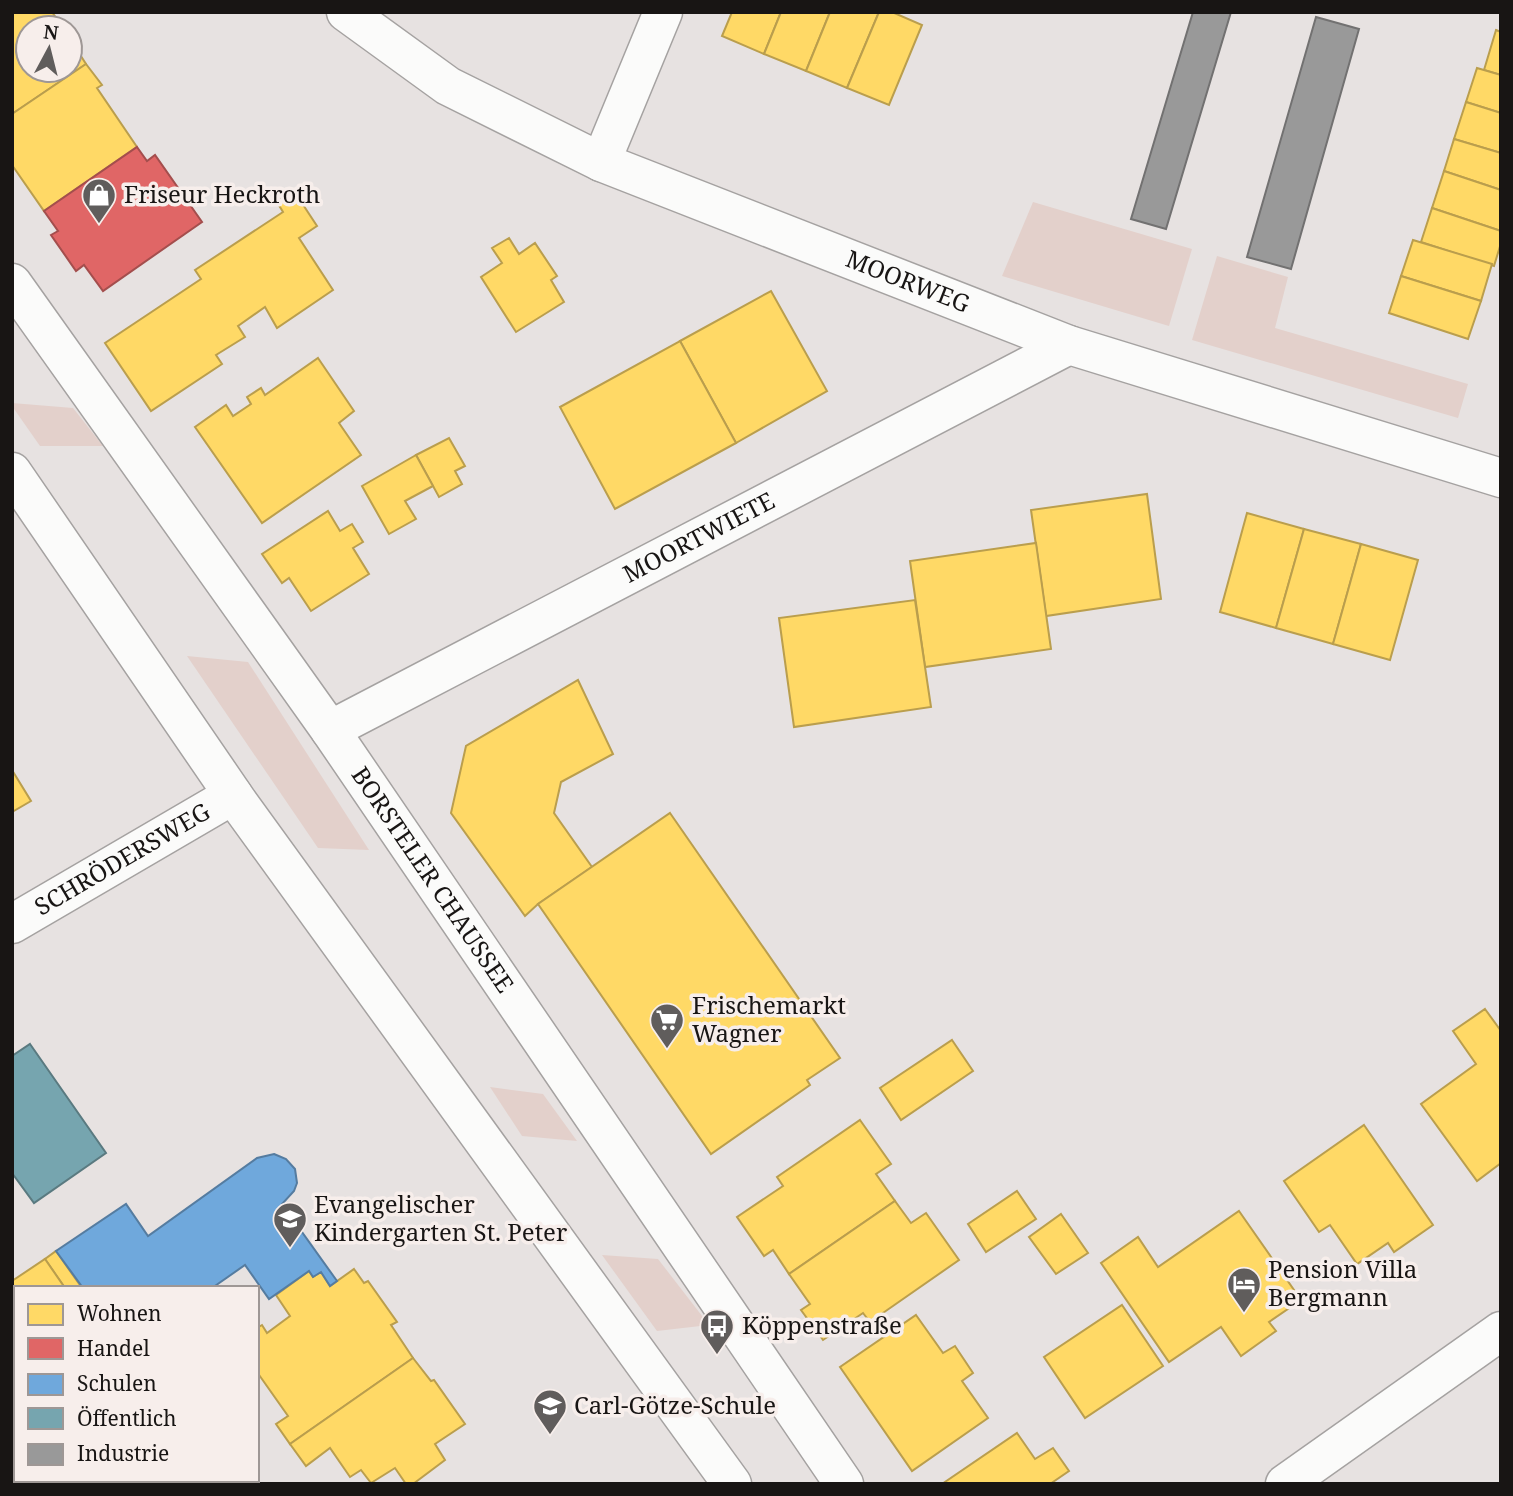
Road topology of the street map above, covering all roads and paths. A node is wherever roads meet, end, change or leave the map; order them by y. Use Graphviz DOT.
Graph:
graph roads {
  1 [pos="346,12"];
  2 [pos="663,12"];
  3 [pos="601,162"];
  4 [pos="12,283"];
  5 [pos="1069,345"];
  6 [pos="12,472"];
  7 [pos="1501,478"];
  8 [pos="330,730"];
  9 [pos="233,795"];
  10 [pos="12,924"];
  11 [pos="1501,1331"];
  12 [pos="732,1484"];
  13 [pos="844,1484"];
  14 [pos="1285,1484"];
  1 -- 3 [label="street, MOORWEG"];
  2 -- 3 [label="street"];
  3 -- 5 [label="street, MOORWEG"];
  4 -- 8 [label="street, BORSTELER CHAUSSEE"];
  5 -- 7 [label="street, MOORWEG"];
  5 -- 8 [label="street, MOORTWIETE"];
  6 -- 9 [label="street"];
  8 -- 13 [label="street, BORSTELER CHAUSSEE"];
  9 -- 10 [label="street, SCHRÖDERSWEG"];
  9 -- 12 [label="street"];
  11 -- 14 [label="street"];
}
